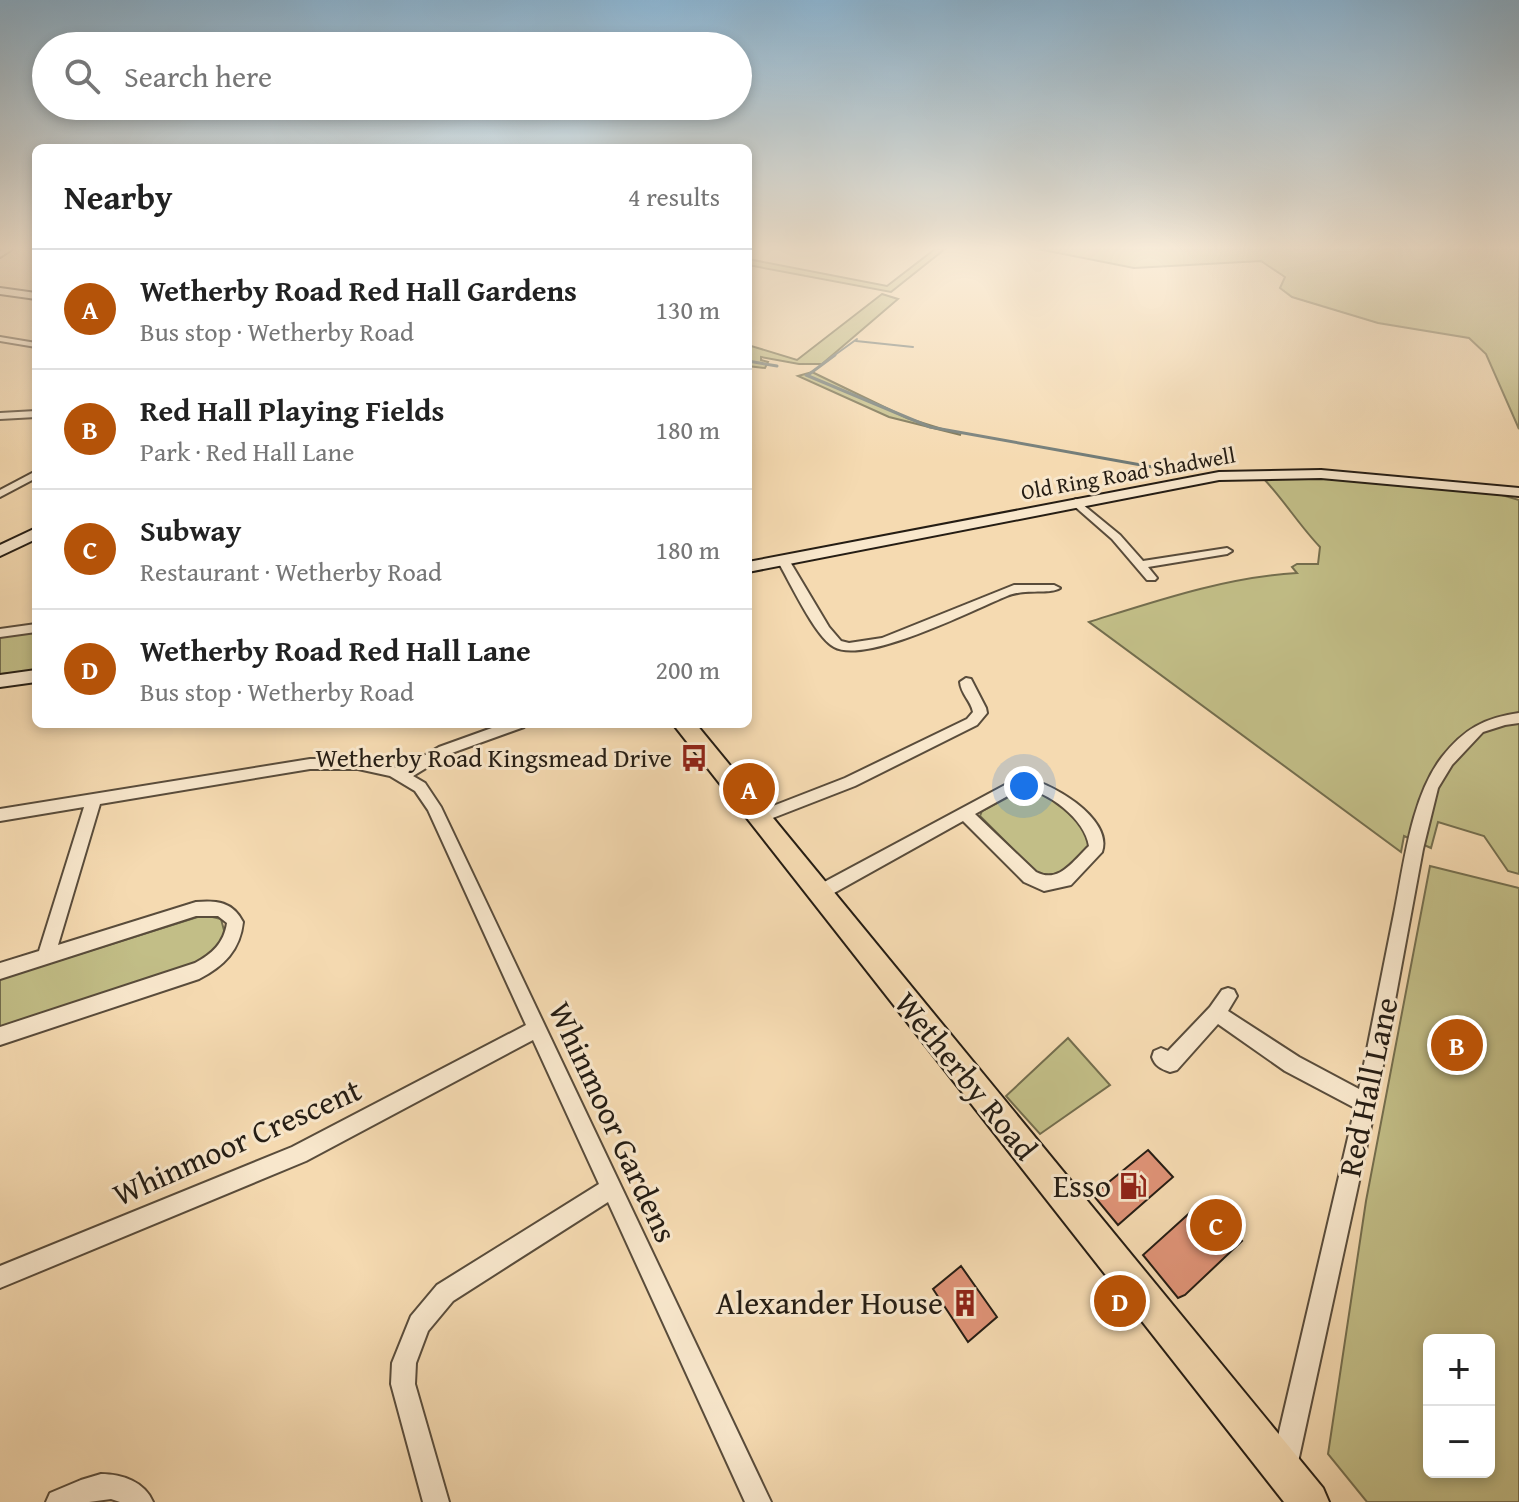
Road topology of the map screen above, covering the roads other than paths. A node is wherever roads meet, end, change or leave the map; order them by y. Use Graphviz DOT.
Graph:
graph roads {
  1 [pos="0,339"];
  2 [pos="32,344"];
  3 [pos="32,414"];
  4 [pos="0,416"];
  5 [pos="32,476"];
  6 [pos="1519,492"];
  7 [pos="0,494"];
  8 [pos="1076,502"];
  9 [pos="32,535"];
  10 [pos="1212,540"];
  11 [pos="0,551"];
  12 [pos="783,560"];
  13 [pos="1140,565"];
  14 [pos="752,566"];
  15 [pos="1151,578"];
  16 [pos="1054,588"];
  17 [pos="32,629"];
  18 [pos="0,633"];
  19 [pos="32,677"];
  20 [pos="0,681"];
  21 [pos="966,682"];
  22 [pos="1519,718"];
  23 [pos="507,728"];
  24 [pos="687,728"];
  25 [pos="403,775"];
  26 [pos="94,798"];
  27 [pos="965,813"];
  28 [pos="0,815"];
  29 [pos="760,817"];
  30 [pos="819,893"];
  31 [pos="46,957"];
  32 [pos="0,971"];
  33 [pos="1228,996"];
  34 [pos="1216,1013"];
  35 [pos="536,1029"];
  36 [pos="0,1036"];
  37 [pos="1161,1057"];
  38 [pos="1366,1103"];
  39 [pos="611,1188"];
  40 [pos="0,1277"];
  41 [pos="1280,1486"];
  42 [pos="59,1502"];
  43 [pos="140,1502"];
  44 [pos="436,1502"];
  45 [pos="758,1502"];
  46 [pos="1309,1502"];
  1 -- 2 [label="street"];
  3 -- 4 [label="street"];
  5 -- 7 [label="street"];
  6 -- 8 [label="main road, Old Ring Road Shadwell"];
  8 -- 12 [label="main road, Old Ring Road Shadwell"];
  8 -- 13 [label="street"];
  9 -- 11 [label="main road"];
  10 -- 13 [label="street"];
  12 -- 14 [label="main road, Old Ring Road Shadwell"];
  12 -- 16 [label="street"];
  13 -- 15 [label="street"];
  17 -- 18 [label="street"];
  19 -- 20 [label="main road"];
  21 -- 29 [label="street"];
  22 -- 38 [label="street, Red Hall Lane"];
  23 -- 25 [label="street"];
  24 -- 29 [label="main road, Wetherby Road"];
  25 -- 26 [label="street"];
  25 -- 35 [label="street, Whinmoor Gardens"];
  26 -- 28 [label="street"];
  26 -- 31 [label="street"];
  27 -- 27 [label="street"];
  27 -- 30 [label="street"];
  29 -- 30 [label="main road, Wetherby Road"];
  30 -- 41 [label="main road, Wetherby Road"];
  31 -- 32 [label="street"];
  31 -- 36 [label="street"];
  33 -- 34 [label="street"];
  34 -- 37 [label="street"];
  34 -- 38 [label="street"];
  35 -- 39 [label="street, Whinmoor Gardens"];
  35 -- 40 [label="street, Whinmoor Crescent"];
  38 -- 41 [label="street, Red Hall Lane"];
  39 -- 44 [label="street"];
  39 -- 45 [label="street, Whinmoor Gardens"];
  41 -- 46 [label="main road, Wetherby Road"];
  42 -- 43 [label="street"];
}
